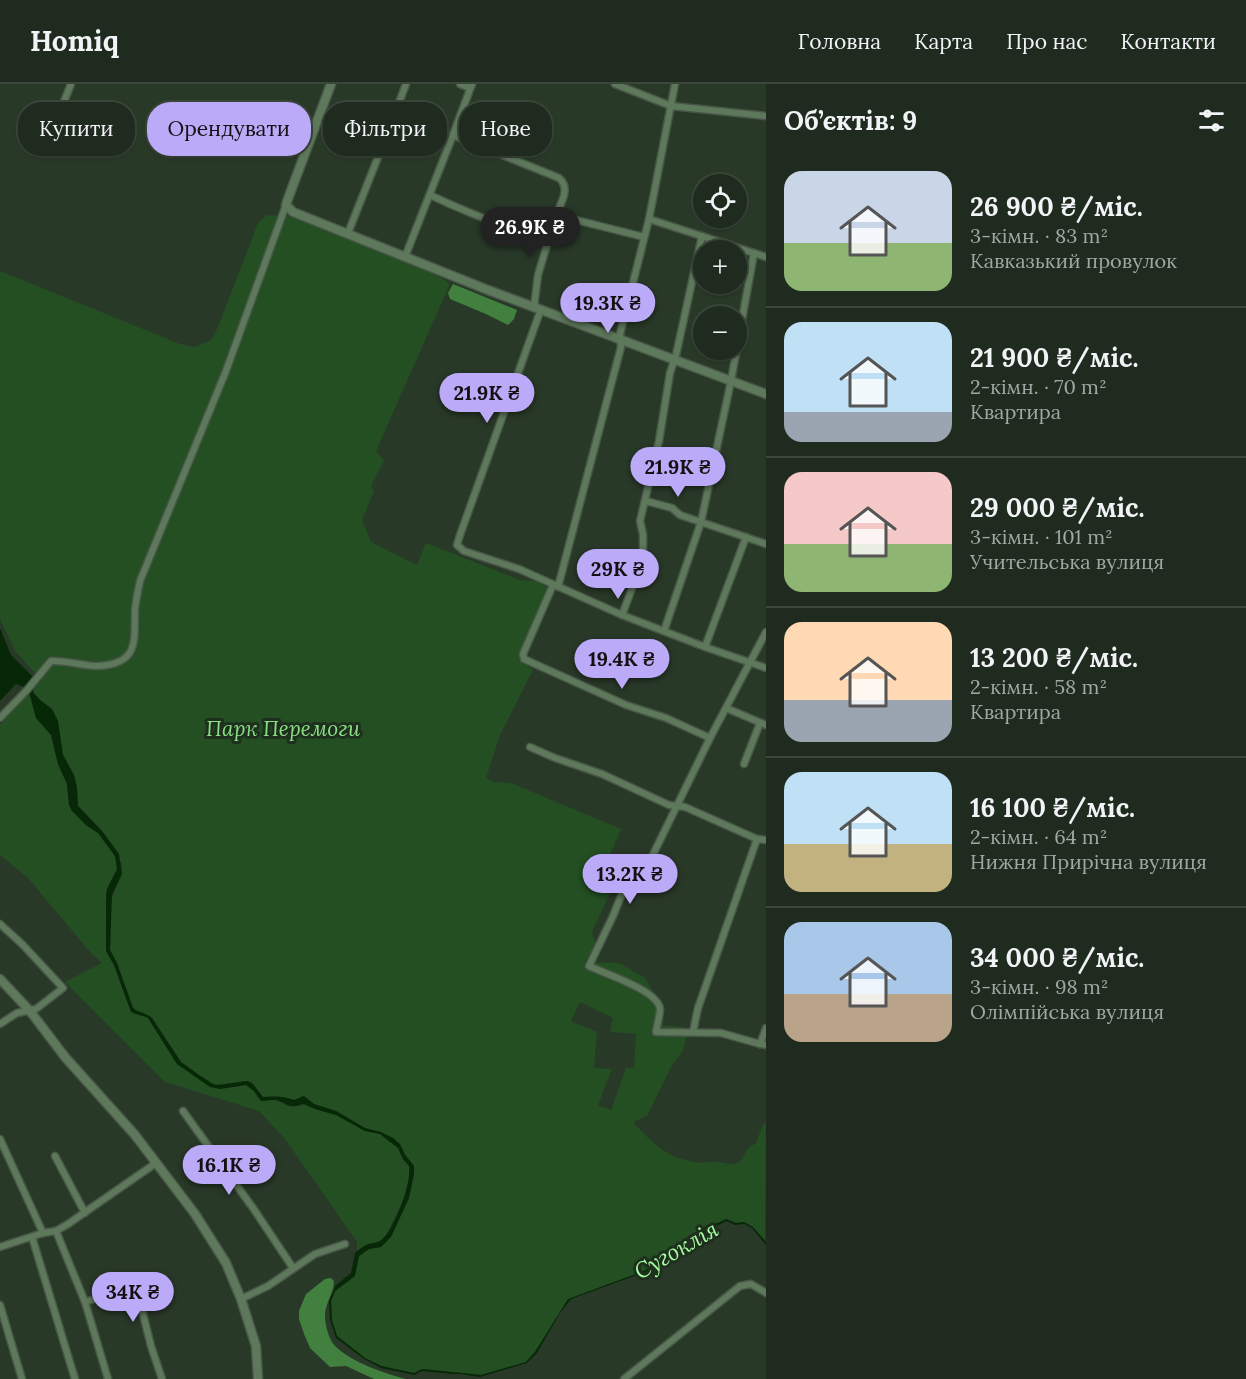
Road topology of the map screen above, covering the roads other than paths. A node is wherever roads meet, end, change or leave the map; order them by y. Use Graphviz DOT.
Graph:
graph roads {
  1 [pos="71,84"];
  2 [pos="331,84"];
  3 [pos="406,84"];
  4 [pos="460,84"];
  5 [pos="615,84"];
  6 [pos="675,84"];
  7 [pos="471,86"];
  8 [pos="64,102"];
  9 [pos="671,106"];
  10 [pos="766,116"];
  11 [pos="453,135"];
  12 [pos="430,195"];
  13 [pos="286,205"];
  14 [pos="556,215"];
  15 [pos="649,219"];
  16 [pos="348,233"];
  17 [pos="702,236"];
  18 [pos="644,237"];
  19 [pos="548,241"];
  20 [pos="754,253"];
  21 [pos="405,257"];
  22 [pos="766,257"];
  23 [pos="537,308"];
  24 [pos="621,339"];
  25 [pos="674,359"];
  26 [pos="731,381"];
  27 [pos="766,394"];
  28 [pos="646,501"];
  29 [pos="701,522"];
  30 [pos="746,537"];
  31 [pos="766,544"];
  32 [pos="555,586"];
  33 [pos="622,615"];
  34 [pos="664,631"];
  35 [pos="766,632"];
  36 [pos="705,647"];
  37 [pos="750,662"];
  38 [pos="766,668"];
  39 [pos="726,708"];
  40 [pos="0,718"];
  41 [pos="763,724"];
  42 [pos="710,738"];
  43 [pos="530,747"];
  44 [pos="744,764"];
  45 [pos="678,805"];
  46 [pos="757,839"];
  47 [pos="766,840"];
  48 [pos="0,924"];
  49 [pos="0,979"];
  50 [pos="30,1011"];
  51 [pos="0,1024"];
  52 [pos="766,1028"];
  53 [pos="693,1032"];
  54 [pos="763,1045"];
  55 [pos="183,1111"];
  56 [pos="0,1139"];
  57 [pos="55,1156"];
  58 [pos="156,1163"];
  59 [pos="85,1213"];
  60 [pos="56,1231"];
  61 [pos="43,1233"];
  62 [pos="33,1237"];
  63 [pos="345,1244"];
  64 [pos="0,1247"];
  65 [pos="293,1268"];
  66 [pos="766,1293"];
  67 [pos="241,1299"];
  68 [pos="86,1302"];
  69 [pos="0,1305"];
  70 [pos="22,1379"];
  71 [pos="75,1379"];
  72 [pos="108,1379"];
  73 [pos="162,1379"];
  74 [pos="258,1379"];
  75 [pos="624,1379"];
  1 -- 8 [label="street"];
  2 -- 13 [label="street"];
  3 -- 16 [label="street"];
  4 -- 7 [label="street"];
  5 -- 9 [label="street"];
  6 -- 9 [label="street"];
  7 -- 11 [label="street"];
  9 -- 10 [label="street"];
  9 -- 15 [label="street"];
  11 -- 12 [label="street"];
  11 -- 14 [label="street"];
  12 -- 19 [label="street"];
  12 -- 21 [label="street"];
  13 -- 16 [label="street"];
  13 -- 40 [label="street"];
  14 -- 18 [label="street"];
  14 -- 19 [label="street"];
  15 -- 17 [label="street"];
  15 -- 18 [label="street"];
  16 -- 21 [label="street"];
  17 -- 20 [label="street"];
  17 -- 25 [label="street"];
  18 -- 24 [label="street"];
  19 -- 23 [label="street"];
  20 -- 22 [label="street"];
  20 -- 26 [label="street"];
  21 -- 23 [label="street"];
  23 -- 24 [label="street"];
  23 -- 32 [label="street"];
  24 -- 25 [label="street"];
  24 -- 32 [label="street"];
  25 -- 26 [label="street"];
  25 -- 28 [label="street"];
  26 -- 27 [label="street"];
  26 -- 29 [label="street"];
  28 -- 29 [label="street"];
  28 -- 33 [label="street"];
  29 -- 30 [label="street"];
  29 -- 34 [label="street"];
  30 -- 31 [label="street"];
  30 -- 36 [label="street"];
  32 -- 33 [label="street"];
  32 -- 42 [label="street"];
  33 -- 34 [label="street"];
  34 -- 36 [label="street"];
  35 -- 37 [label="street"];
  36 -- 37 [label="street"];
  37 -- 38 [label="street"];
  37 -- 39 [label="street"];
  39 -- 41 [label="street"];
  39 -- 42 [label="street"];
  41 -- 44 [label="street"];
  42 -- 45 [label="street"];
  43 -- 45 [label="street"];
  45 -- 46 [label="street"];
  45 -- 53 [label="street"];
  46 -- 47 [label="street"];
  46 -- 53 [label="street"];
  48 -- 50 [label="street"];
  49 -- 50 [label="street"];
  50 -- 51 [label="street"];
  50 -- 58 [label="street"];
  52 -- 54 [label="street"];
  53 -- 54 [label="street"];
  55 -- 65 [label="street"];
  56 -- 61 [label="street"];
  57 -- 59 [label="street"];
  58 -- 59 [label="street"];
  58 -- 67 [label="street"];
  59 -- 60 [label="street"];
  60 -- 61 [label="street"];
  60 -- 68 [label="street"];
  61 -- 62 [label="street"];
  62 -- 64 [label="street"];
  62 -- 71 [label="street"];
  63 -- 65 [label="street"];
  65 -- 67 [label="street"];
  66 -- 75 [label="street"];
  67 -- 74 [label="street"];
  68 -- 72 [label="street"];
  68 -- 73 [label="street"];
  69 -- 70 [label="street"];
}
